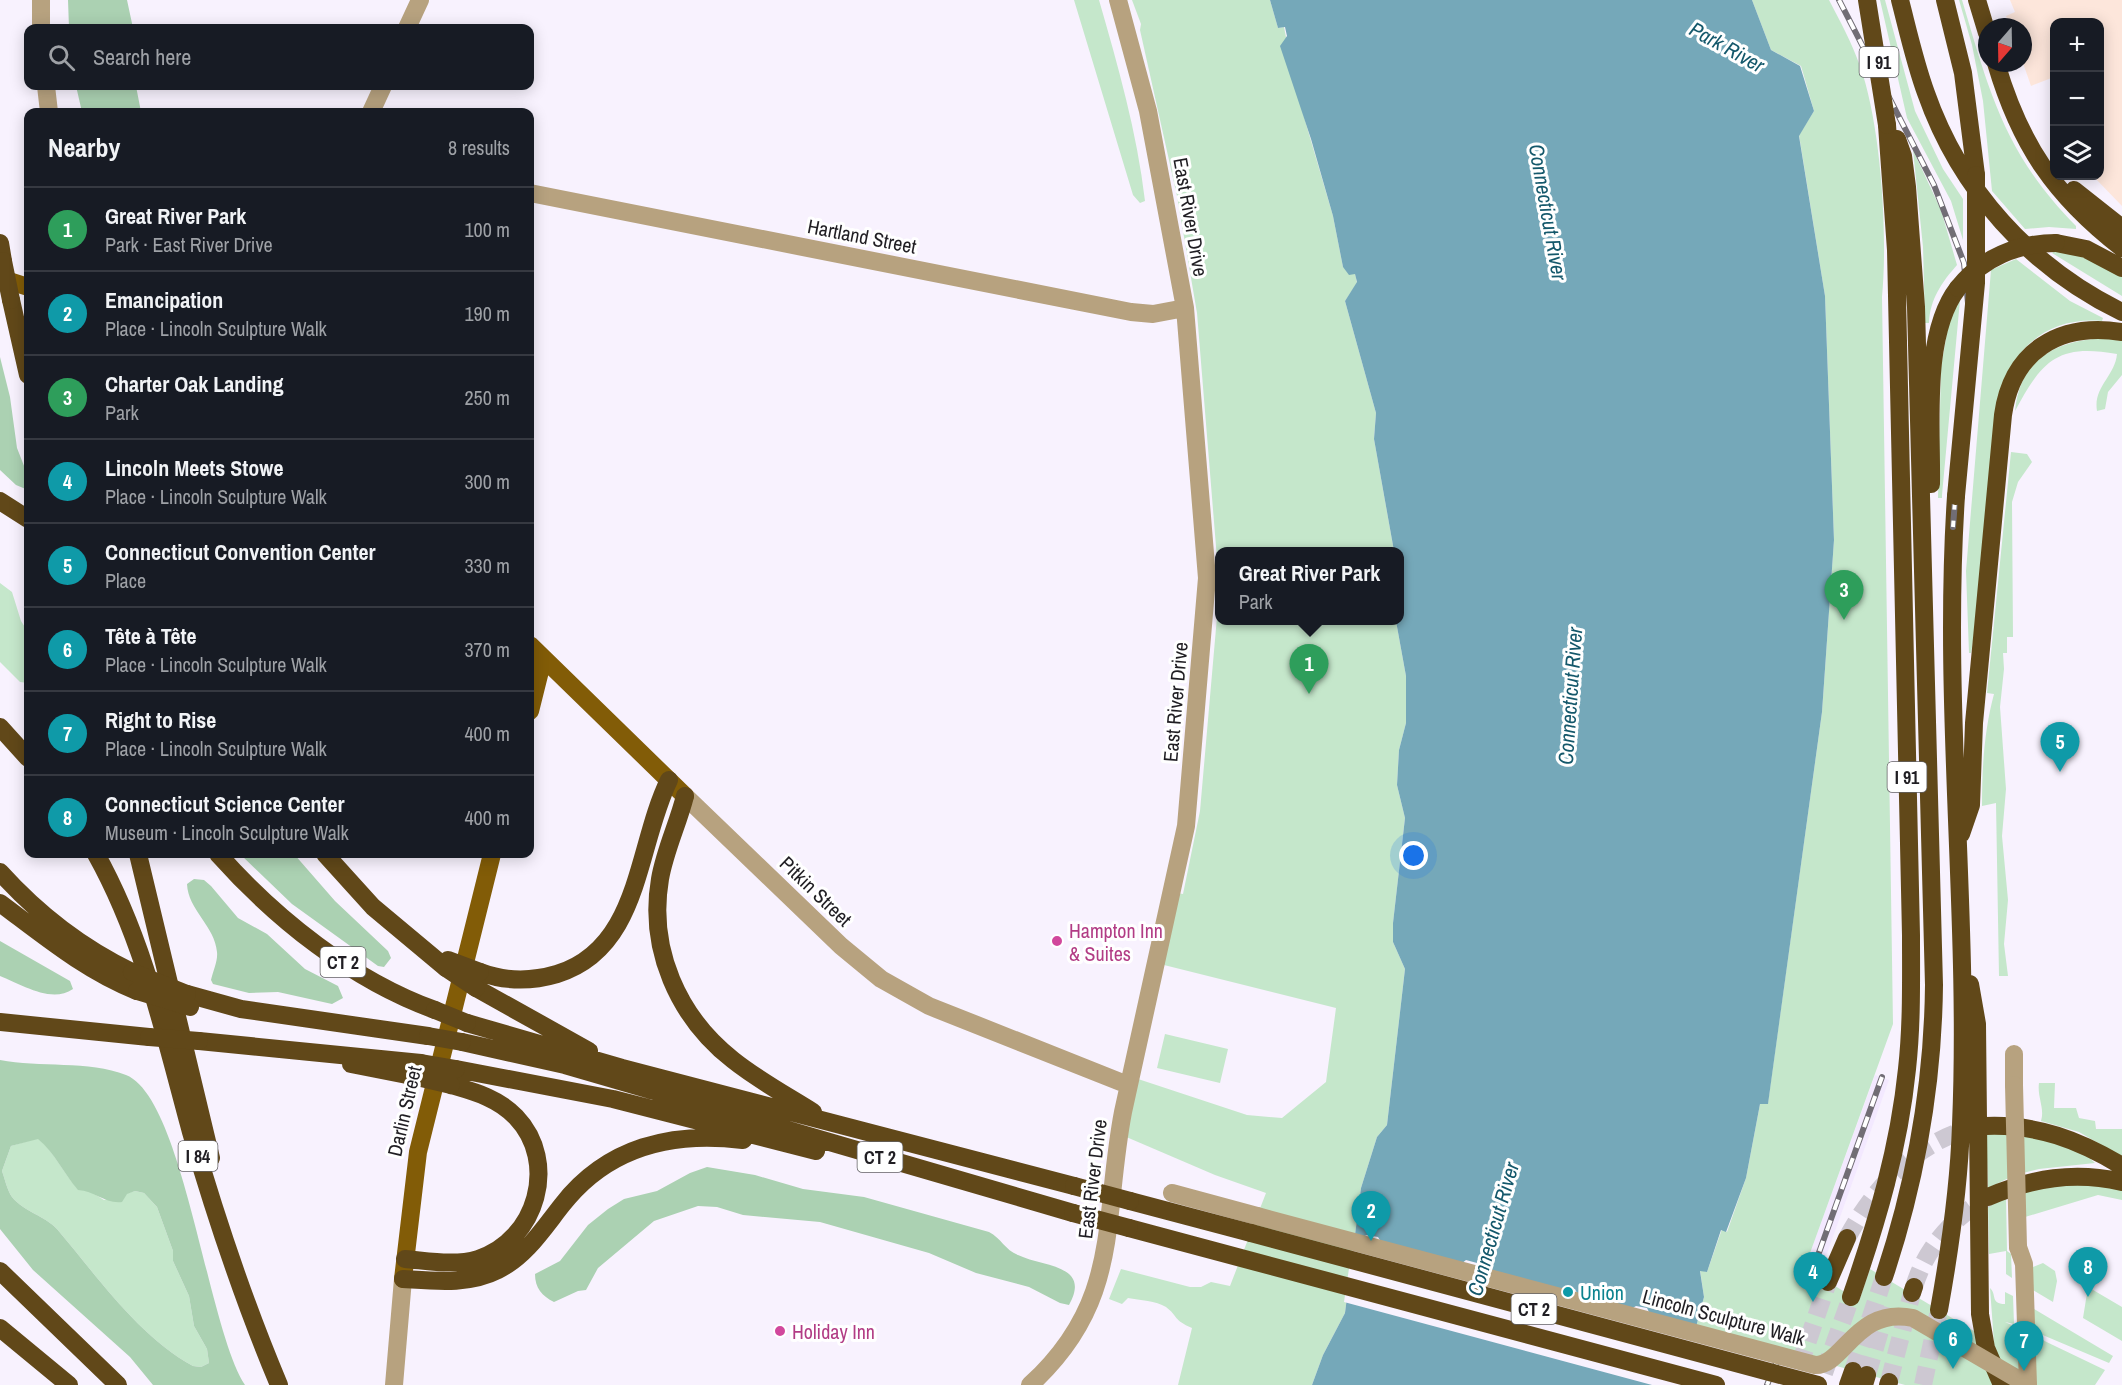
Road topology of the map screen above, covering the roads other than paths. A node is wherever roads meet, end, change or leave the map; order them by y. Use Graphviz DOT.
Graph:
graph roads {
  1 [pos="41,0"];
  2 [pos="420,0"];
  3 [pos="1118,0"];
  4 [pos="1867,0"];
  5 [pos="1900,0"];
  6 [pos="1946,0"];
  7 [pos="1977,0"];
  8 [pos="1982,18"];
  9 [pos="41,24"];
  10 [pos="409,24"];
  11 [pos="1999,72"];
  12 [pos="46,90"];
  13 [pos="381,90"];
  14 [pos="49,108"];
  15 [pos="373,108"];
  16 [pos="2014,117"];
  17 [pos="2050,163"];
  18 [pos="2063,180"];
  19 [pos="534,194"];
  20 [pos="2122,228"];
  21 [pos="2122,248"];
  22 [pos="1904,249"];
  23 [pos="1,261"];
  24 [pos="2122,268"];
  25 [pos="24,283"];
  26 [pos="1185,308"];
  27 [pos="2122,312"];
  28 [pos="2122,332"];
  29 [pos="24,357"];
  30 [pos="0,501"];
  31 [pos="0,510"];
  32 [pos="24,518"];
  33 [pos="24,519"];
  34 [pos="1920,523"];
  35 [pos="534,649"];
  36 [pos="543,659"];
  37 [pos="534,695"];
  38 [pos="0,727"];
  39 [pos="24,754"];
  40 [pos="669,780"];
  41 [pos="685,796"];
  42 [pos="1957,844"];
  43 [pos="98,858"];
  44 [pos="139,858"];
  45 [pos="222,858"];
  46 [pos="329,858"];
  47 [pos="491,858"];
  48 [pos="0,872"];
  49 [pos="0,903"];
  50 [pos="1962,967"];
  51 [pos="478,980"];
  52 [pos="188,1001"];
  53 [pos="0,1022"];
  54 [pos="2014,1054"];
  55 [pos="622,1068"];
  56 [pos="453,1077"];
  57 [pos="1128,1085"];
  58 [pos="830,1122"];
  59 [pos="1986,1126"];
  60 [pos="812,1150"];
  61 [pos="2122,1166"];
  62 [pos="2122,1182"];
  63 [pos="1172,1193"];
  64 [pos="1988,1197"];
  65 [pos="1073,1213"];
  66 [pos="1847,1238"];
  67 [pos="227,1249"];
  68 [pos="405,1259"];
  69 [pos="0,1271"];
  70 [pos="404,1279"];
  71 [pos="1889,1280"];
  72 [pos="1828,1282"];
  73 [pos="1851,1297"];
  74 [pos="1939,1310"];
  75 [pos="0,1328"];
  76 [pos="1799,1367"];
  77 [pos="1821,1381"];
  78 [pos="69,1385"];
  79 [pos="118,1385"];
  80 [pos="279,1385"];
  81 [pos="394,1385"];
  82 [pos="1029,1385"];
  83 [pos="1716,1385"];
  84 [pos="1793,1385"];
  85 [pos="2002,1385"];
  86 [pos="2028,1385"];
  1 -- 9 [label="street"];
  2 -- 10 [label="street"];
  3 -- 26 [label="street, East River Drive"];
  4 -- 22 [label="highway, I 91, bridge"];
  5 -- 27 [label="highway"];
  6 -- 42 [label="highway, I 91, bridge"];
  7 -- 8 [label="highway"];
  11 -- 16 [label="highway"];
  12 -- 14 [label="street"];
  13 -- 15 [label="street"];
  16 -- 17 [label="highway"];
  16 -- 21 [label="highway"];
  18 -- 20 [label="highway"];
  19 -- 26 [label="street, Hartland Street"];
  22 -- 34 [label="highway"];
  22 -- 73 [label="highway, I 91"];
  23 -- 25 [label="main road"];
  23 -- 29 [label="highway, bridge"];
  24 -- 34 [label="highway, bridge"];
  26 -- 57 [label="street, East River Drive"];
  28 -- 42 [label="highway"];
  30 -- 32 [label="highway"];
  31 -- 33 [label="highway"];
  34 -- 71 [label="highway"];
  35 -- 36 [label="main road, Pitkin Street"];
  36 -- 37 [label="main road"];
  36 -- 40 [label="main road, Pitkin Street"];
  38 -- 39 [label="highway"];
  40 -- 41 [label="main road, Pitkin Street"];
  40 -- 51 [label="highway"];
  41 -- 57 [label="street, Pitkin Street"];
  41 -- 58 [label="highway"];
  42 -- 50 [label="highway, I 91"];
  43 -- 67 [label="highway, I 84"];
  44 -- 67 [label="highway"];
  45 -- 55 [label="highway, CT 2, bridge"];
  46 -- 51 [label="highway, bridge"];
  47 -- 68 [label="main road, Darlin Street"];
  48 -- 52 [label="highway, bridge"];
  49 -- 52 [label="highway, bridge"];
  50 -- 74 [label="highway, I 91"];
  50 -- 85 [label="highway"];
  51 -- 55 [label="highway"];
  52 -- 65 [label="highway, CT 2, bridge"];
  53 -- 56 [label="highway, bridge"];
  54 -- 86 [label="street, Lincoln Sculpture Walk, bridge"];
  55 -- 58 [label="highway, CT 2"];
  56 -- 60 [label="highway"];
  56 -- 68 [label="highway"];
  57 -- 82 [label="street, East River Drive"];
  58 -- 77 [label="highway, CT 2, bridge"];
  59 -- 61 [label="highway"];
  60 -- 65 [label="highway"];
  60 -- 70 [label="highway"];
  62 -- 64 [label="highway"];
  63 -- 86 [label="street, Lincoln Sculpture Walk, bridge"];
  65 -- 83 [label="highway, CT 2, bridge"];
  66 -- 72 [label="highway"];
  67 -- 80 [label="highway, I 84"];
  68 -- 70 [label="main road, Darlin Street"];
  69 -- 79 [label="highway"];
  70 -- 81 [label="street, Darlin Street"];
  75 -- 78 [label="highway"];
  76 -- 84 [label="highway"];
}
